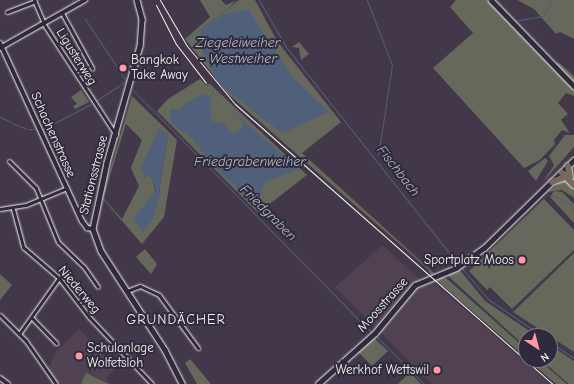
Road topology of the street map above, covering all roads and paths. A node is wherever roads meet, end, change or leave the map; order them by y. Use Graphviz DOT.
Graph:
graph roads {
  1 [pos="35,0"];
  2 [pos="85,0"];
  3 [pos="137,0"];
  4 [pos="491,0"];
  5 [pos="7,12"];
  6 [pos="62,13"];
  7 [pos="44,23"];
  8 [pos="1,46"];
  9 [pos="92,68"];
  10 [pos="574,86"];
  11 [pos="116,135"];
  12 [pos="574,156"];
  13 [pos="574,160"];
  14 [pos="9,161"];
  15 [pos="568,166"];
  16 [pos="566,175"];
  17 [pos="552,182"];
  18 [pos="574,185"];
  19 [pos="66,188"];
  20 [pos="543,190"];
  21 [pos="40,200"];
  22 [pos="13,208"];
  23 [pos="0,209"];
  24 [pos="94,229"];
  25 [pos="59,278"];
  26 [pos="98,287"];
  27 [pos="127,291"];
  28 [pos="0,316"];
  29 [pos="32,318"];
  30 [pos="19,334"];
  31 [pos="56,343"];
  32 [pos="198,348"];
  33 [pos="0,378"];
  34 [pos="8,384"];
  35 [pos="56,384"];
  36 [pos="152,384"];
  37 [pos="182,384"];
  38 [pos="318,384"];
  1 -- 5 [label="street"];
  1 -- 7 [label="street, Ligusterweg"];
  2 -- 6 [label="street"];
  3 -- 11 [label="main road, Stationsstrasse"];
  4 -- 10 [label="main road"];
  6 -- 7 [label="street"];
  6 -- 9 [label="street"];
  7 -- 8 [label="street"];
  7 -- 11 [label="street, Ligusterweg"];
  8 -- 19 [label="street, Schachenstrasse"];
  11 -- 24 [label="main road, Stationsstrasse"];
  12 -- 16 [label="main road, Moosstrasse"];
  13 -- 15 [label="main road"];
  14 -- 21 [label="street"];
  15 -- 16 [label="highway"];
  16 -- 17 [label="highway"];
  16 -- 18 [label="highway"];
  16 -- 20 [label="main road, Moosstrasse"];
  17 -- 20 [label="main road, Moosstrasse"];
  19 -- 21 [label="street"];
  19 -- 24 [label="street, Schachenstrasse"];
  20 -- 38 [label="main road, Moosstrasse"];
  21 -- 22 [label="street"];
  21 -- 26 [label="street"];
  22 -- 23 [label="street"];
  22 -- 25 [label="street, Niederweg"];
  24 -- 27 [label="main road, Stationsstrasse"];
  25 -- 29 [label="street"];
  25 -- 36 [label="street, Niederweg"];
  27 -- 32 [label="street"];
  27 -- 37 [label="main road, Stationsstrasse"];
  28 -- 30 [label="street"];
  29 -- 30 [label="street"];
  29 -- 31 [label="street"];
  30 -- 35 [label="street"];
  33 -- 34 [label="street"];
}
